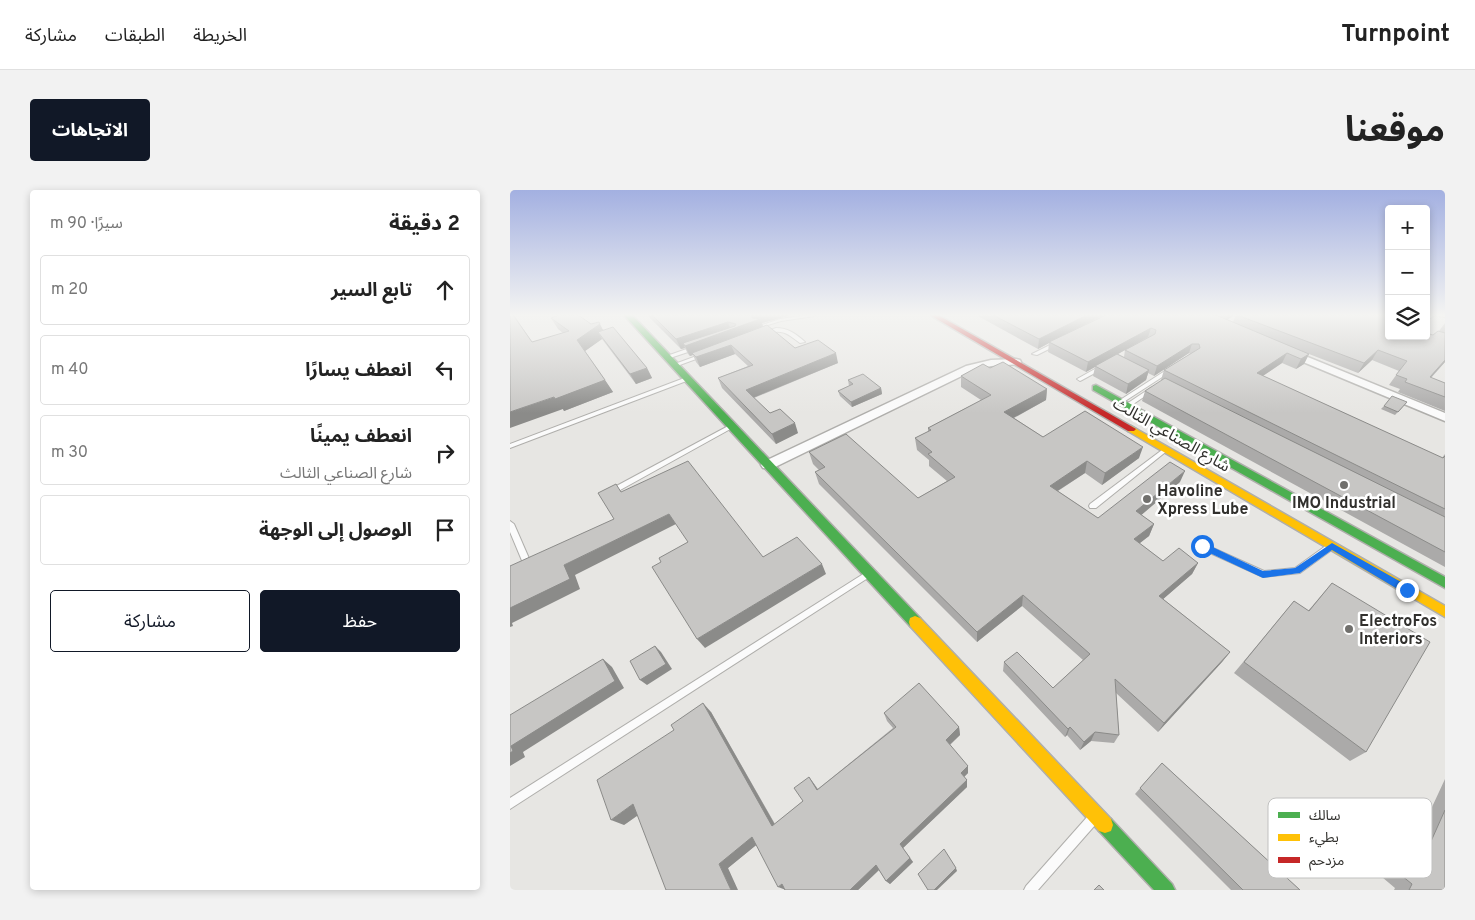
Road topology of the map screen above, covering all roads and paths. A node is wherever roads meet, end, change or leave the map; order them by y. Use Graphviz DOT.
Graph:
graph roads {
  1 [pos="659,348"];
  2 [pos="699,348"];
  3 [pos="982,348"];
  4 [pos="991,348"];
  5 [pos="1042,348"];
  6 [pos="1279,348"];
  7 [pos="712,352"];
  8 [pos="1031,352"];
  9 [pos="671,361"];
  10 [pos="1016,362"];
  11 [pos="1050,362"];
  12 [pos="1106,365"];
  13 [pos="1177,366"];
  14 [pos="970,368"];
  15 [pos="1146,376"];
  16 [pos="1076,377"];
  17 [pos="687,378"];
  18 [pos="1154,380"];
  19 [pos="1162,384"];
  20 [pos="1124,404"];
  21 [pos="1445,417"];
  22 [pos="732,426"];
  23 [pos="510,446"];
  24 [pos="1167,449"];
  25 [pos="768,465"];
  26 [pos="611,492"];
  27 [pos="1093,506"];
  28 [pos="510,524"];
  29 [pos="1202,546"];
  30 [pos="1332,546"];
  31 [pos="527,563"];
  32 [pos="869,573"];
  33 [pos="1443,581"];
  34 [pos="1407,590"];
  35 [pos="1445,602"];
  36 [pos="1445,612"];
  37 [pos="510,804"];
  38 [pos="1096,815"];
  39 [pos="1030,890"];
  40 [pos="1166,890"];
  1 -- 9 [label="main road"];
  2 -- 9 [label="lane"];
  3 -- 14 [label="street"];
  4 -- 10 [label="main road, شارع الصناعي الثالث"];
  5 -- 8 [label="lane"];
  6 -- 21 [label="street"];
  7 -- 9 [label="lane"];
  8 -- 11 [label="main road"];
  9 -- 17 [label="main road"];
  10 -- 14 [label="street"];
  10 -- 24 [label="main road, شارع الصناعي الثالث"];
  12 -- 16 [label="lane"];
  13 -- 18 [label="lane"];
  14 -- 25 [label="street"];
  15 -- 18 [label="lane"];
  16 -- 20 [label="main road, شارع الصناعي الثالث"];
  17 -- 22 [label="main road"];
  17 -- 23 [label="lane"];
  18 -- 20 [label="lane"];
  19 -- 20 [label="lane"];
  20 -- 33 [label="main road, شارع الصناعي الثالث"];
  22 -- 25 [label="main road"];
  22 -- 26 [label="lane"];
  24 -- 27 [label="lane"];
  24 -- 30 [label="main road, شارع الصناعي الثالث"];
  25 -- 32 [label="main road"];
  28 -- 31 [label="lane"];
  29 -- 30 [label="lane"];
  30 -- 34 [label="main road, شارع الصناعي الثالث"];
  32 -- 37 [label="lane"];
  32 -- 38 [label="main road"];
  34 -- 35 [label="main road"];
  34 -- 36 [label="main road, شارع الصناعي الثالث"];
  38 -- 39 [label="lane"];
  38 -- 40 [label="main road"];
}
